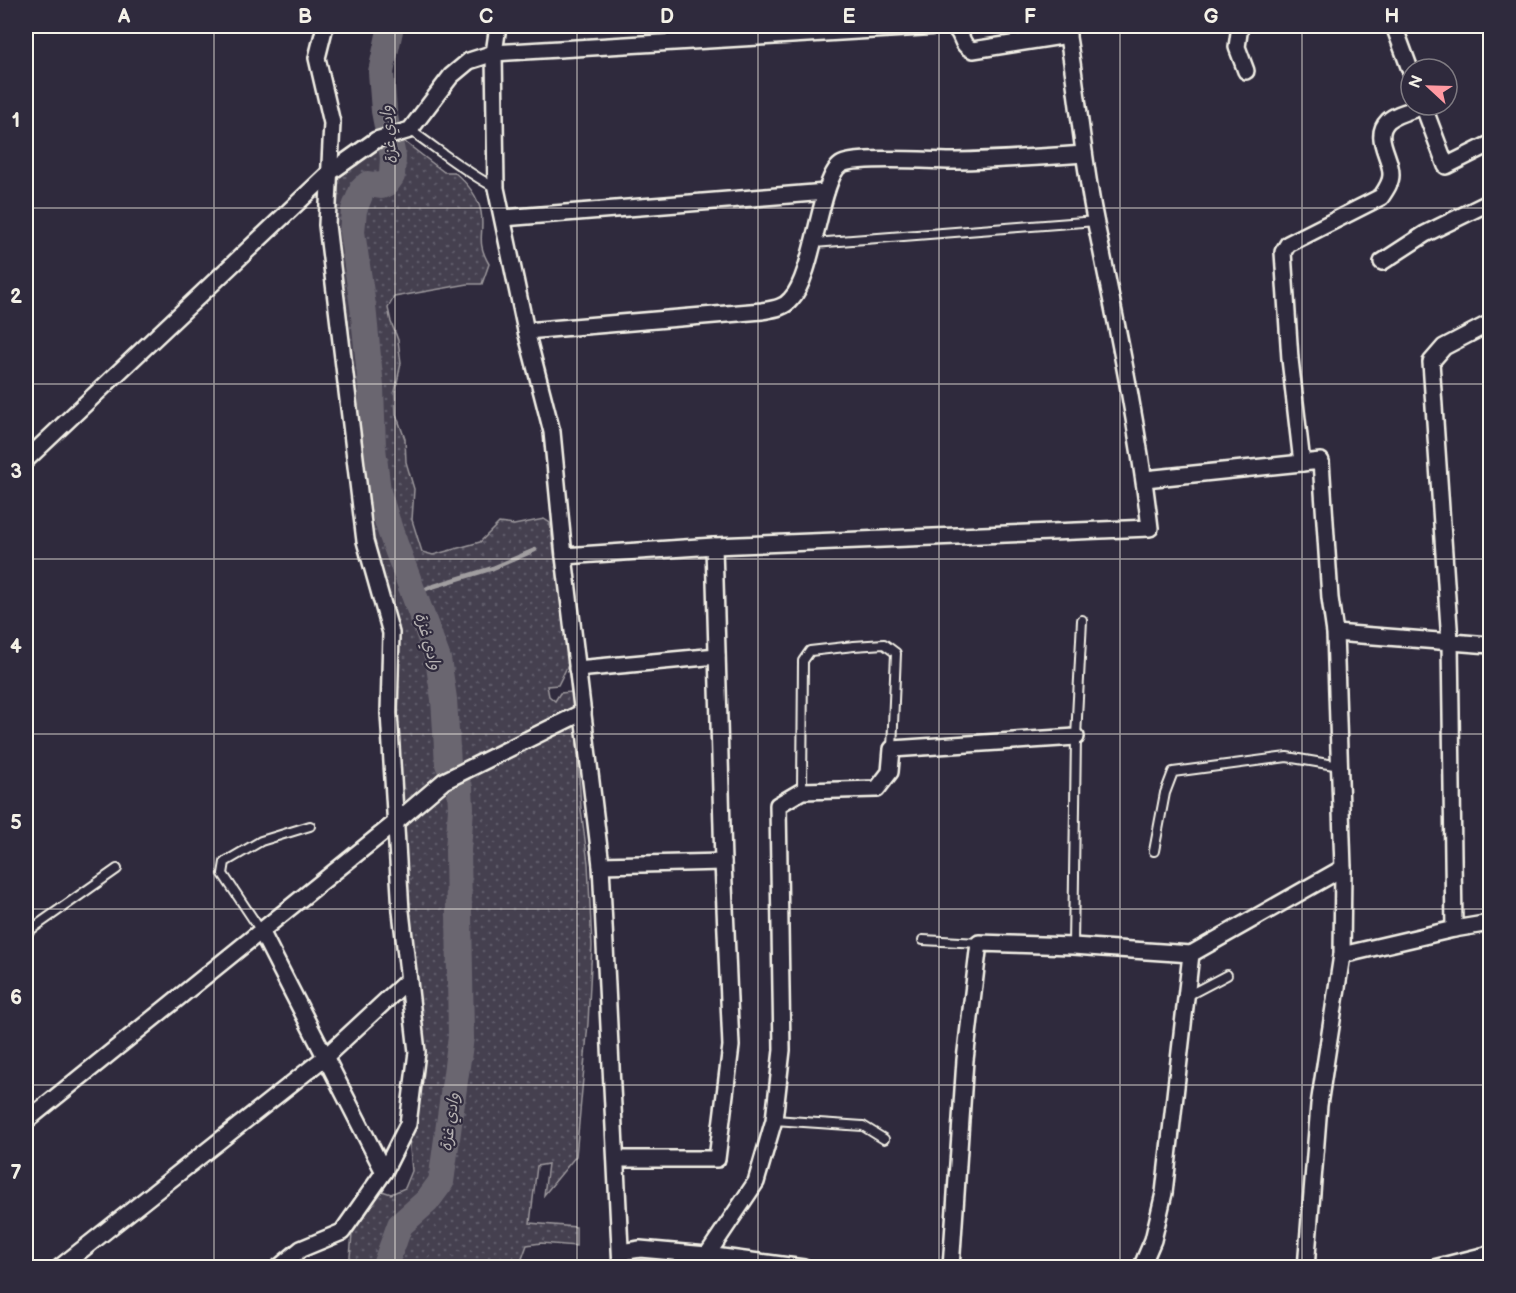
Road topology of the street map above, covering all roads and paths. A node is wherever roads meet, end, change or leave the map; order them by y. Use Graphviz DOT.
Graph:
graph roads {
  1 [pos="325,26"];
  2 [pos="498,26"];
  3 [pos="939,26"];
  4 [pos="950,26"];
  5 [pos="1240,26"];
  6 [pos="1394,26"];
  7 [pos="1067,30"];
  8 [pos="494,53"];
  9 [pos="1405,57"];
  10 [pos="1246,71"];
  11 [pos="1399,116"];
  12 [pos="1428,117"];
  13 [pos="406,131"];
  14 [pos="1491,144"];
  15 [pos="1084,154"];
  16 [pos="328,174"];
  17 [pos="496,188"];
  18 [pos="826,192"];
  19 [pos="1491,202"];
  20 [pos="503,218"];
  21 [pos="1096,221"];
  22 [pos="814,243"];
  23 [pos="1382,262"];
  24 [pos="1491,323"];
  25 [pos="526,331"];
  26 [pos="26,460"];
  27 [pos="1302,463"];
  28 [pos="1145,479"];
  29 [pos="714,546"];
  30 [pos="564,556"];
  31 [pos="1082,620"];
  32 [pos="1335,633"];
  33 [pos="1450,642"];
  34 [pos="1491,645"];
  35 [pos="717,656"];
  36 [pos="578,669"];
  37 [pos="583,712"];
  38 [pos="1076,737"];
  39 [pos="892,749"];
  40 [pos="1340,766"];
  41 [pos="802,791"];
  42 [pos="396,822"];
  43 [pos="310,826"];
  44 [pos="1154,851"];
  45 [pos="723,862"];
  46 [pos="601,865"];
  47 [pos="1343,868"];
  48 [pos="117,869"];
  49 [pos="1491,923"];
  50 [pos="1454,929"];
  51 [pos="261,931"];
  52 [pos="26,933"];
  53 [pos="923,940"];
  54 [pos="979,943"];
  55 [pos="1072,946"];
  56 [pos="1191,954"];
  57 [pos="1342,955"];
  58 [pos="1227,975"];
  59 [pos="408,981"];
  60 [pos="1187,996"];
  61 [pos="324,1058"];
  62 [pos="774,1120"];
  63 [pos="26,1121"];
  64 [pos="884,1139"];
  65 [pos="616,1159"];
  66 [pos="384,1172"];
  67 [pos="621,1252"];
  68 [pos="1491,1254"];
  69 [pos="707,1255"];
  70 [pos="59,1268"];
  71 [pos="279,1268"];
  72 [pos="621,1268"];
  73 [pos="804,1268"];
  74 [pos="951,1268"];
  75 [pos="1141,1268"];
  76 [pos="1306,1268"];
  77 [pos="1434,1268"];
  1 -- 16 [label="street"];
  2 -- 8 [label="street"];
  3 -- 8 [label="street"];
  4 -- 7 [label="street"];
  5 -- 10 [label="street"];
  6 -- 9 [label="street"];
  7 -- 15 [label="street"];
  8 -- 13 [label="street"];
  8 -- 17 [label="street"];
  11 -- 27 [label="street"];
  12 -- 14 [label="street"];
  13 -- 16 [label="street"];
  13 -- 17 [label="lane"];
  15 -- 18 [label="street"];
  15 -- 21 [label="street"];
  16 -- 26 [label="street"];
  16 -- 42 [label="street"];
  17 -- 20 [label="street"];
  18 -- 20 [label="street"];
  18 -- 22 [label="street"];
  19 -- 23 [label="street"];
  20 -- 25 [label="street"];
  21 -- 22 [label="lane"];
  21 -- 28 [label="street"];
  22 -- 25 [label="street"];
  24 -- 33 [label="street"];
  25 -- 30 [label="street"];
  27 -- 28 [label="street"];
  27 -- 32 [label="street"];
  28 -- 29 [label="street"];
  29 -- 30 [label="street"];
  29 -- 35 [label="street"];
  30 -- 36 [label="street"];
  31 -- 38 [label="lane"];
  32 -- 33 [label="street"];
  32 -- 40 [label="street"];
  33 -- 34 [label="street"];
  33 -- 50 [label="street"];
  35 -- 36 [label="street"];
  35 -- 45 [label="street"];
  36 -- 37 [label="street"];
  37 -- 42 [label="street"];
  37 -- 46 [label="street"];
  38 -- 39 [label="street"];
  38 -- 55 [label="lane"];
  39 -- 41 [label="street"];
  39 -- 41 [label="lane"];
  40 -- 44 [label="lane"];
  40 -- 47 [label="street"];
  41 -- 62 [label="street"];
  42 -- 51 [label="street"];
  42 -- 59 [label="street"];
  43 -- 51 [label="lane"];
  45 -- 46 [label="street"];
  45 -- 65 [label="street"];
  46 -- 65 [label="street"];
  47 -- 56 [label="street"];
  47 -- 57 [label="street"];
  48 -- 52 [label="lane"];
  49 -- 50 [label="street"];
  50 -- 57 [label="street"];
  51 -- 61 [label="street"];
  51 -- 63 [label="street"];
  53 -- 54 [label="lane"];
  54 -- 55 [label="street"];
  54 -- 74 [label="street"];
  55 -- 56 [label="street"];
  56 -- 60 [label="street"];
  57 -- 76 [label="street"];
  58 -- 60 [label="lane"];
  59 -- 61 [label="street"];
  59 -- 66 [label="street"];
  60 -- 75 [label="street"];
  61 -- 66 [label="street"];
  61 -- 70 [label="street"];
  62 -- 64 [label="lane"];
  62 -- 69 [label="street"];
  65 -- 67 [label="street"];
  66 -- 71 [label="street"];
  67 -- 69 [label="street"];
  67 -- 72 [label="street"];
  68 -- 77 [label="street"];
  69 -- 73 [label="street"];
}
